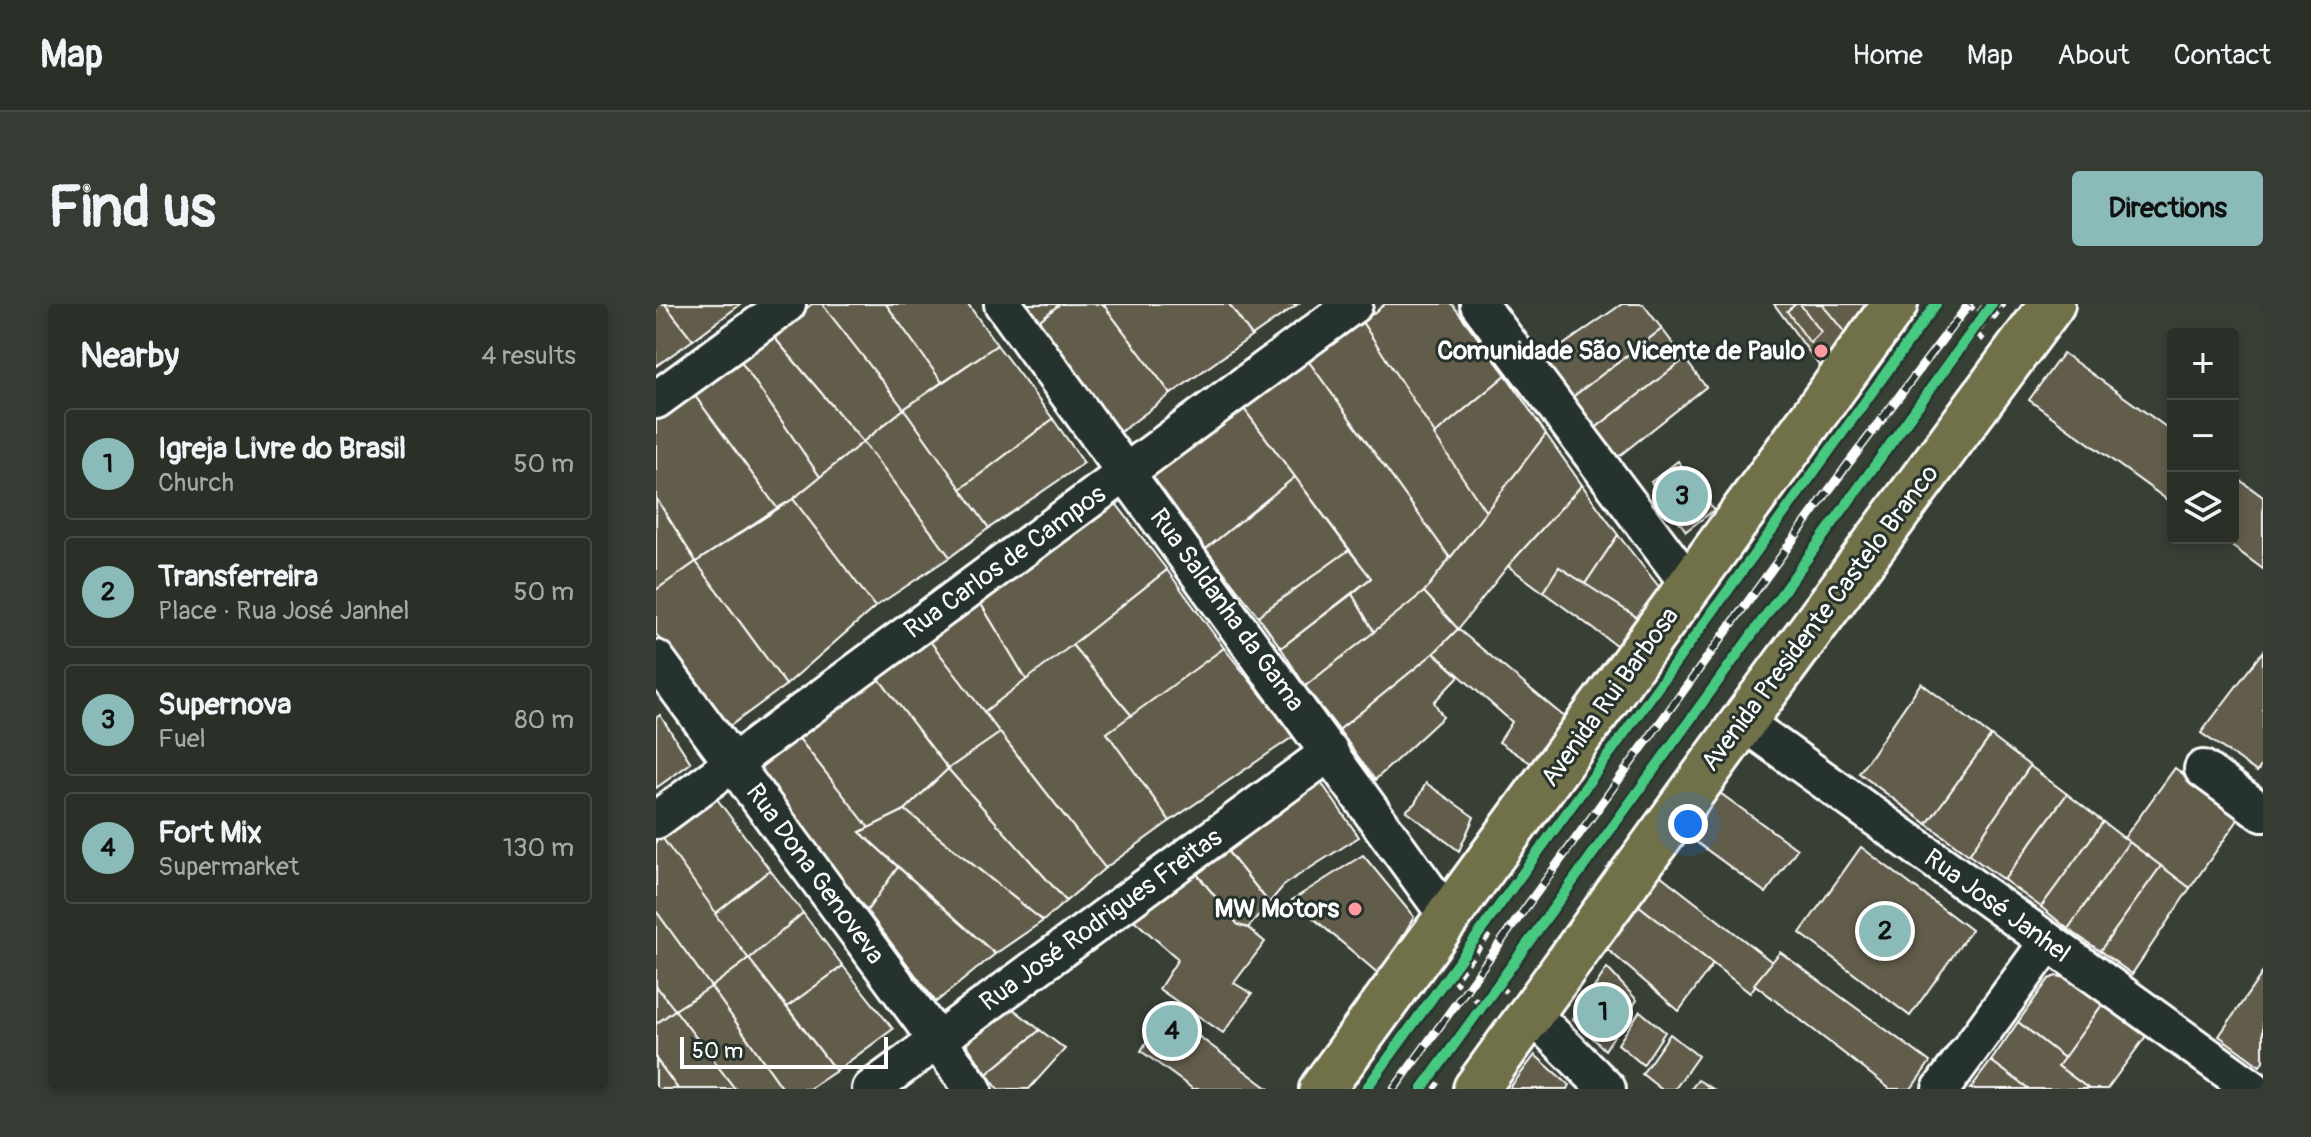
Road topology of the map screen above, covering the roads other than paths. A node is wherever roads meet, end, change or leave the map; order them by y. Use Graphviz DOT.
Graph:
graph roads {
  1 [pos="787,304"];
  2 [pos="1003,304"];
  3 [pos="1354,304"];
  4 [pos="1479,304"];
  5 [pos="1895,304"];
  6 [pos="2052,304"];
  7 [pos="656,400"];
  8 [pos="1126,472"];
  9 [pos="1691,587"];
  10 [pos="656,659"];
  11 [pos="1743,722"];
  12 [pos="1330,752"];
  13 [pos="733,763"];
  14 [pos="2203,769"];
  15 [pos="2263,813"];
  16 [pos="656,820"];
  17 [pos="1464,915"];
  18 [pos="2048,942"];
  19 [pos="1531,1013"];
  20 [pos="937,1040"];
  21 [pos="871,1089"];
  22 [pos="973,1089"];
  23 [pos="1322,1089"];
  24 [pos="1476,1089"];
  25 [pos="1607,1089"];
  26 [pos="1941,1089"];
  27 [pos="2253,1089"];
  1 -- 7 [label="street"];
  2 -- 8 [label="street, Rua Saldanha da Gama"];
  3 -- 8 [label="street, Rua Carlos de Campos"];
  4 -- 9 [label="street"];
  5 -- 9 [label="main road, Avenida Rui Barbosa"];
  6 -- 11 [label="main road, Avenida Presidente Castelo Branco"];
  8 -- 12 [label="street, Rua Saldanha da Gama"];
  8 -- 13 [label="street, Rua Carlos de Campos"];
  9 -- 17 [label="main road, Avenida Rui Barbosa"];
  10 -- 13 [label="street, Rua Dona Genoveva"];
  11 -- 18 [label="street, Rua José Janhel"];
  11 -- 19 [label="main road, Avenida Presidente Castelo Branco"];
  12 -- 17 [label="street, Rua Saldanha da Gama"];
  12 -- 20 [label="street, Rua José Rodrigues Freitas"];
  13 -- 16 [label="street, Rua Carlos de Campos"];
  13 -- 20 [label="street, Rua Dona Genoveva"];
  14 -- 15 [label="street"];
  17 -- 23 [label="main road, Avenida Rui Barbosa"];
  18 -- 26 [label="street"];
  18 -- 27 [label="street, Rua José Janhel"];
  19 -- 24 [label="main road, Avenida Presidente Castelo Branco"];
  19 -- 25 [label="street"];
  20 -- 21 [label="street, Rua José Rodrigues Freitas"];
  20 -- 22 [label="street, Rua Dona Genoveva"];
}
